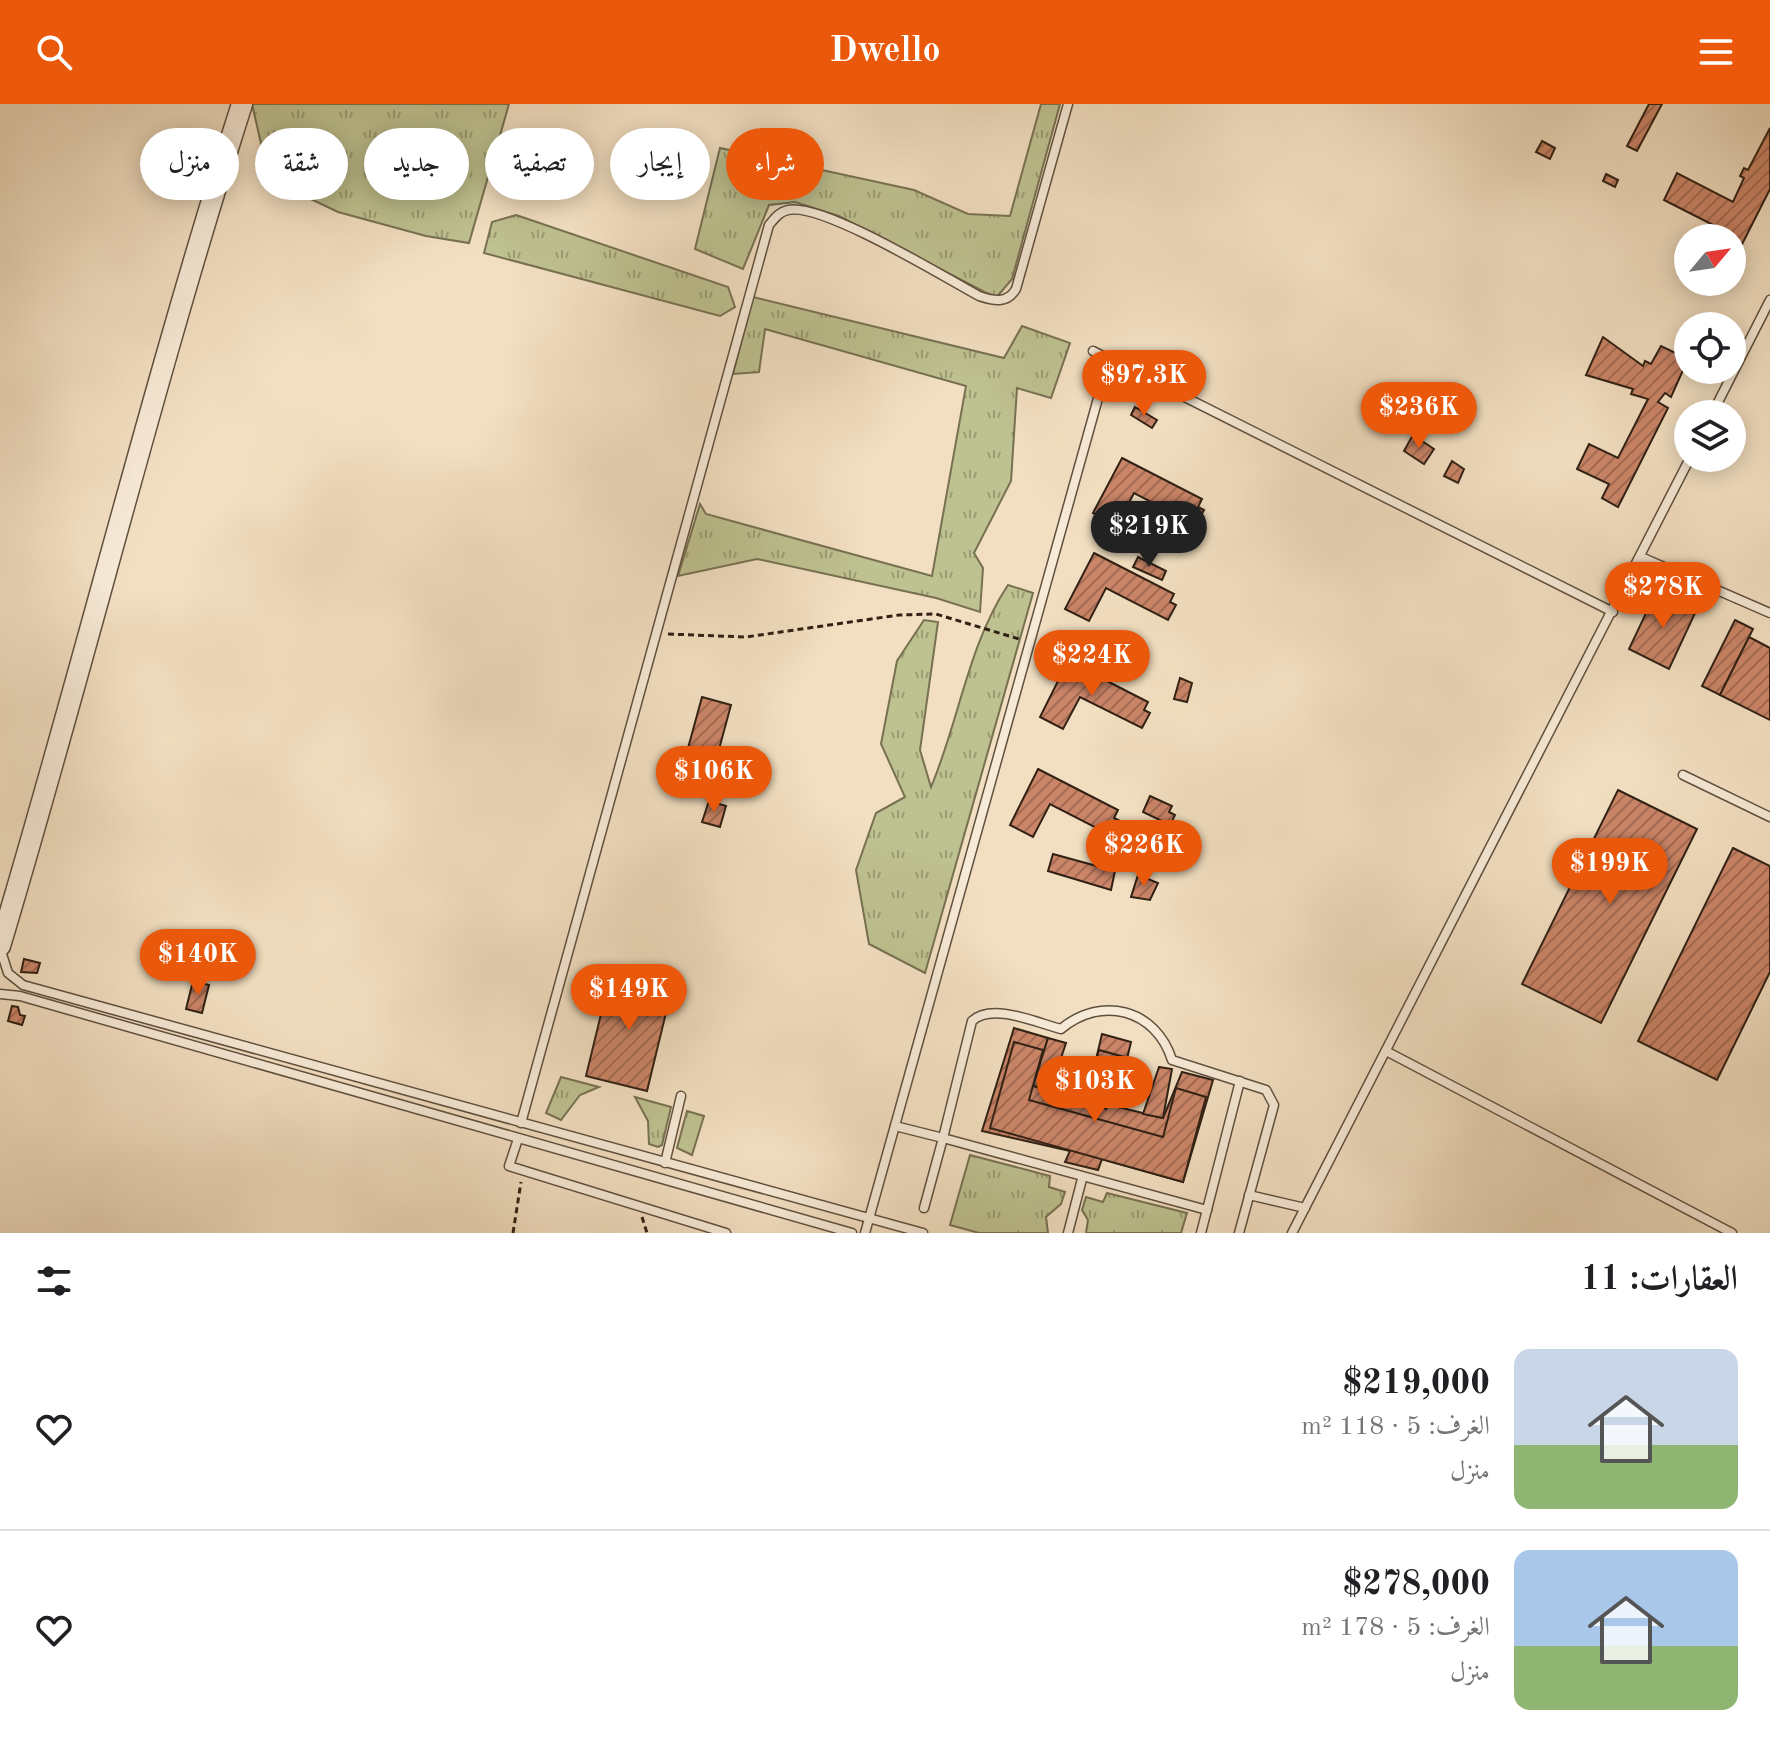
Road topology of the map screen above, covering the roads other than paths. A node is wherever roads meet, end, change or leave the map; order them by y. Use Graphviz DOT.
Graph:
graph roads {
  1 [pos="242,104"];
  2 [pos="1068,104"];
  3 [pos="1770,300"];
  4 [pos="1093,351"];
  5 [pos="1109,359"];
  6 [pos="1719,400"];
  7 [pos="1683,472"];
  8 [pos="1641,557"];
  9 [pos="1613,612"];
  10 [pos="1770,613"];
  11 [pos="1683,775"];
  12 [pos="1770,817"];
  13 [pos="0,946"];
  14 [pos="0,994"];
  15 [pos="1386,1051"];
  16 [pos="1240,1081"];
  17 [pos="681,1096"];
  18 [pos="521,1123"];
  19 [pos="895,1126"];
  20 [pos="943,1138"];
  21 [pos="518,1139"];
  22 [pos="665,1163"];
  23 [pos="1082,1179"];
  24 [pos="1249,1195"];
  25 [pos="924,1208"];
  26 [pos="1305,1208"];
  27 [pos="1207,1210"];
  28 [pos="868,1218"];
  29 [pos="726,1233"];
  30 [pos="852,1233"];
  31 [pos="865,1233"];
  32 [pos="923,1233"];
  33 [pos="1068,1233"];
  34 [pos="1201,1233"];
  35 [pos="1239,1233"];
  36 [pos="1292,1233"];
  37 [pos="1732,1233"];
  1 -- 13 [label="street"];
  2 -- 18 [label="lane"];
  3 -- 6 [label="lane"];
  4 -- 5 [label="lane"];
  5 -- 9 [label="lane"];
  5 -- 19 [label="lane"];
  7 -- 8 [label="lane"];
  8 -- 9 [label="lane"];
  8 -- 10 [label="lane"];
  9 -- 15 [label="lane"];
  11 -- 12 [label="lane"];
  13 -- 18 [label="lane"];
  14 -- 21 [label="lane"];
  15 -- 26 [label="lane"];
  15 -- 37 [label="lane"];
  16 -- 20 [label="lane"];
  16 -- 24 [label="lane"];
  16 -- 27 [label="lane"];
  17 -- 22 [label="lane"];
  18 -- 22 [label="lane"];
  19 -- 20 [label="lane"];
  19 -- 28 [label="lane"];
  20 -- 23 [label="lane"];
  20 -- 25 [label="lane"];
  21 -- 29 [label="lane"];
  21 -- 30 [label="lane"];
  22 -- 28 [label="lane"];
  23 -- 27 [label="lane"];
  23 -- 33 [label="lane"];
  24 -- 26 [label="lane"];
  24 -- 35 [label="lane"];
  26 -- 36 [label="lane"];
  27 -- 34 [label="lane"];
  28 -- 31 [label="lane"];
  28 -- 32 [label="lane"];
}
